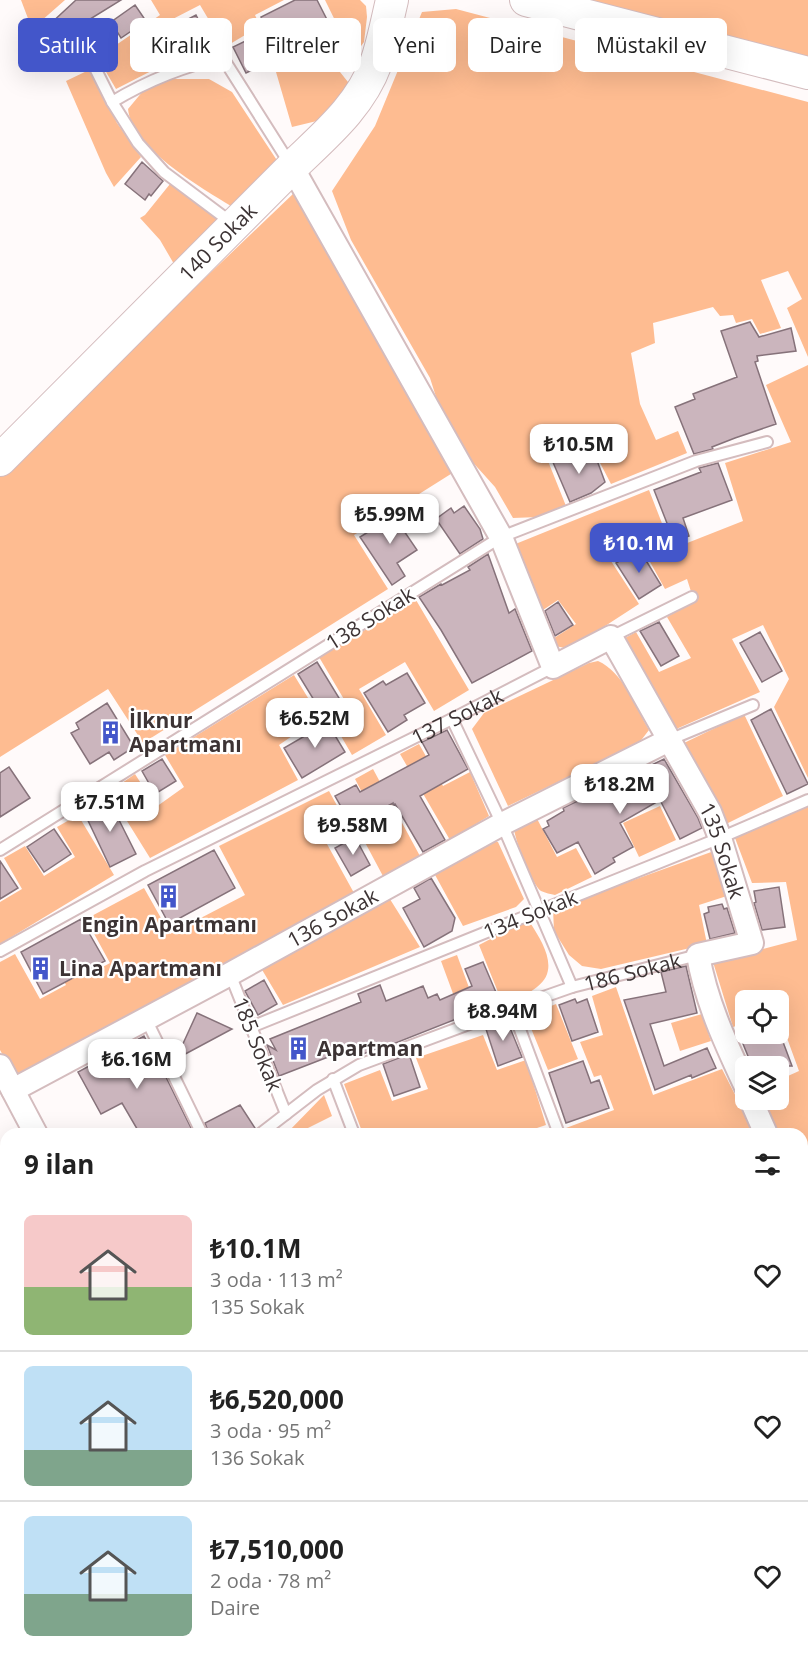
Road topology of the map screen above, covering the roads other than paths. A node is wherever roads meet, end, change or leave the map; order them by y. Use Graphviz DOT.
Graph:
graph roads {
  1 [pos="392,0"];
  2 [pos="526,0"];
  3 [pos="97,72"];
  4 [pos="808,73"];
  5 [pos="112,102"];
  6 [pos="292,167"];
  7 [pos="234,225"];
  8 [pos="767,442"];
  9 [pos="0,460"];
  10 [pos="501,537"];
  11 [pos="692,597"];
  12 [pos="611,637"];
  13 [pos="553,667"];
  14 [pos="753,705"];
  15 [pos="452,719"];
  16 [pos="669,740"];
  17 [pos="808,800"];
  18 [pos="502,824"];
  19 [pos="720,838"];
  20 [pos="0,850"];
  21 [pos="539,910"];
  22 [pos="752,943"];
  23 [pos="0,951"];
  24 [pos="698,955"];
  25 [pos="230,974"];
  26 [pos="572,987"];
  27 [pos="513,1008"];
  28 [pos="146,1019"];
  29 [pos="251,1027"];
  30 [pos="735,1063"];
  31 [pos="0,1066"];
  32 [pos="333,1079"];
  33 [pos="13,1090"];
  34 [pos="755,1110"];
  35 [pos="286,1114"];
  36 [pos="33,1128"];
  37 [pos="199,1128"];
  38 [pos="268,1128"];
  39 [pos="352,1128"];
  40 [pos="557,1128"];
  41 [pos="763,1128"];
  1 -- 6 [label="main road, 140 Sokak"];
  2 -- 4 [label="main road"];
  3 -- 5 [label="lane"];
  5 -- 6 [label="lane"];
  5 -- 7 [label="lane"];
  6 -- 7 [label="main road, 140 Sokak"];
  6 -- 10 [label="street"];
  7 -- 9 [label="main road, 140 Sokak"];
  8 -- 10 [label="lane, 138 Sokak"];
  10 -- 13 [label="street"];
  10 -- 20 [label="lane, 138 Sokak"];
  11 -- 12 [label="lane, 137 Sokak"];
  12 -- 13 [label="street, 137 Sokak"];
  12 -- 16 [label="street, 135 Sokak"];
  13 -- 15 [label="lane, 137 Sokak"];
  14 -- 16 [label="lane, 136 Sokak"];
  15 -- 18 [label="lane"];
  15 -- 23 [label="lane, 137 Sokak"];
  16 -- 18 [label="street, 136 Sokak"];
  16 -- 19 [label="street, 135 Sokak"];
  17 -- 19 [label="lane, 134 Sokak"];
  18 -- 21 [label="lane"];
  18 -- 25 [label="street, 136 Sokak"];
  19 -- 21 [label="lane, 134 Sokak"];
  19 -- 22 [label="street, 135 Sokak"];
  21 -- 26 [label="lane"];
  21 -- 29 [label="lane, 134 Sokak"];
  22 -- 24 [label="street, 186 Sokak"];
  24 -- 26 [label="lane, 186 Sokak"];
  24 -- 30 [label="street"];
  25 -- 28 [label="street, 136 Sokak"];
  25 -- 29 [label="lane, 185 Sokak"];
  26 -- 27 [label="lane, 186 Sokak"];
  27 -- 32 [label="lane, 186 Sokak"];
  27 -- 40 [label="lane"];
  28 -- 33 [label="street, 136 Sokak"];
  28 -- 37 [label="lane"];
  29 -- 35 [label="lane, 185 Sokak"];
  31 -- 33 [label="street"];
  32 -- 35 [label="lane, 186 Sokak"];
  32 -- 39 [label="lane"];
  33 -- 36 [label="street"];
  34 -- 41 [label="street"];
  35 -- 38 [label="lane, 186 Sokak"];
}
